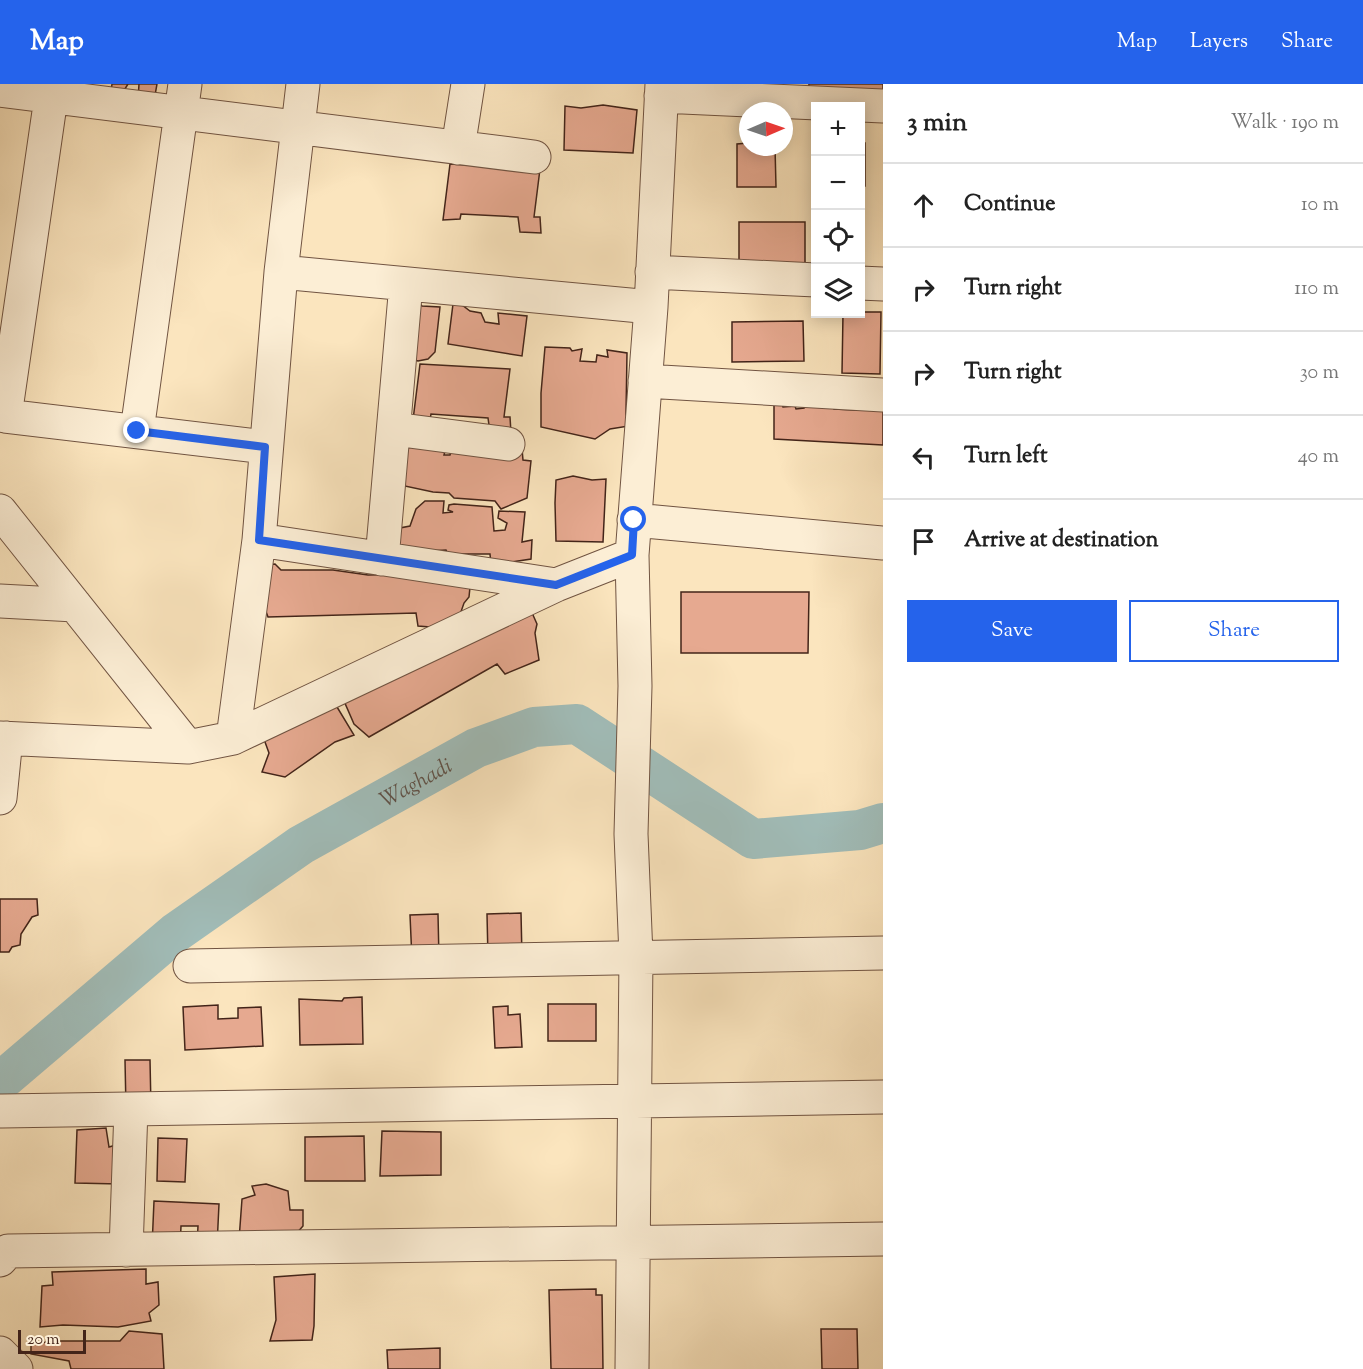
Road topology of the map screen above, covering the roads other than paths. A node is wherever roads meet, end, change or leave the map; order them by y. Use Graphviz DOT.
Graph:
graph roads {
  1 [pos="303,84"];
  2 [pos="468,84"];
  3 [pos="0,90"];
  4 [pos="661,90"];
  5 [pos="52,91"];
  6 [pos="183,99"];
  7 [pos="883,106"];
  8 [pos="297,128"];
  9 [pos="458,148"];
  10 [pos="534,157"];
  11 [pos="281,272"];
  12 [pos="652,272"];
  13 [pos="811,280"];
  14 [pos="865,283"];
  15 [pos="406,284"];
  16 [pos="883,284"];
  17 [pos="651,307"];
  18 [pos="645,381"];
  19 [pos="883,395"];
  20 [pos="2,416"];
  21 [pos="394,429"];
  22 [pos="137,431"];
  23 [pos="508,444"];
  24 [pos="265,447"];
  25 [pos="0,511"];
  26 [pos="634,520"];
  27 [pos="259,540"];
  28 [pos="883,543"];
  29 [pos="632,555"];
  30 [pos="382,559"];
  31 [pos="556,585"];
  32 [pos="0,601"];
  33 [pos="75,605"];
  34 [pos="3,738"];
  35 [pos="233,738"];
  36 [pos="188,747"];
  37 [pos="0,798"];
  38 [pos="883,953"];
  39 [pos="636,956"];
  40 [pos="190,966"];
  41 [pos="883,1097"];
  42 [pos="635,1102"];
  43 [pos="131,1109"];
  44 [pos="2,1111"];
  45 [pos="883,1239"];
  46 [pos="634,1244"];
  47 [pos="126,1250"];
  48 [pos="0,1260"];
  49 [pos="0,1353"];
  50 [pos="16,1369"];
  51 [pos="632,1369"];
  1 -- 8 [label="street"];
  2 -- 9 [label="street"];
  3 -- 5 [label="street"];
  4 -- 7 [label="street"];
  4 -- 12 [label="street"];
  5 -- 6 [label="street"];
  5 -- 20 [label="street"];
  6 -- 8 [label="street"];
  6 -- 22 [label="street"];
  8 -- 9 [label="street"];
  8 -- 11 [label="street"];
  9 -- 10 [label="street"];
  11 -- 15 [label="street"];
  11 -- 24 [label="street"];
  12 -- 13 [label="street"];
  12 -- 17 [label="street"];
  14 -- 16 [label="street"];
  15 -- 17 [label="street"];
  15 -- 21 [label="street"];
  17 -- 18 [label="street"];
  18 -- 19 [label="street"];
  18 -- 26 [label="street"];
  20 -- 22 [label="street"];
  21 -- 23 [label="street"];
  21 -- 30 [label="street"];
  22 -- 24 [label="street"];
  24 -- 27 [label="street"];
  25 -- 33 [label="street"];
  26 -- 28 [label="street"];
  26 -- 29 [label="street"];
  27 -- 30 [label="street"];
  27 -- 35 [label="street"];
  29 -- 31 [label="street"];
  29 -- 39 [label="street"];
  30 -- 31 [label="street"];
  31 -- 35 [label="street"];
  32 -- 33 [label="street"];
  33 -- 36 [label="street"];
  34 -- 36 [label="street"];
  34 -- 37 [label="street"];
  35 -- 36 [label="street"];
  38 -- 39 [label="street"];
  39 -- 40 [label="street"];
  39 -- 42 [label="street"];
  41 -- 42 [label="street"];
  42 -- 43 [label="street"];
  42 -- 46 [label="street"];
  43 -- 44 [label="street"];
  43 -- 47 [label="street"];
  45 -- 46 [label="street"];
  46 -- 47 [label="street"];
  46 -- 51 [label="street"];
  47 -- 48 [label="street"];
  49 -- 50 [label="street"];
}
